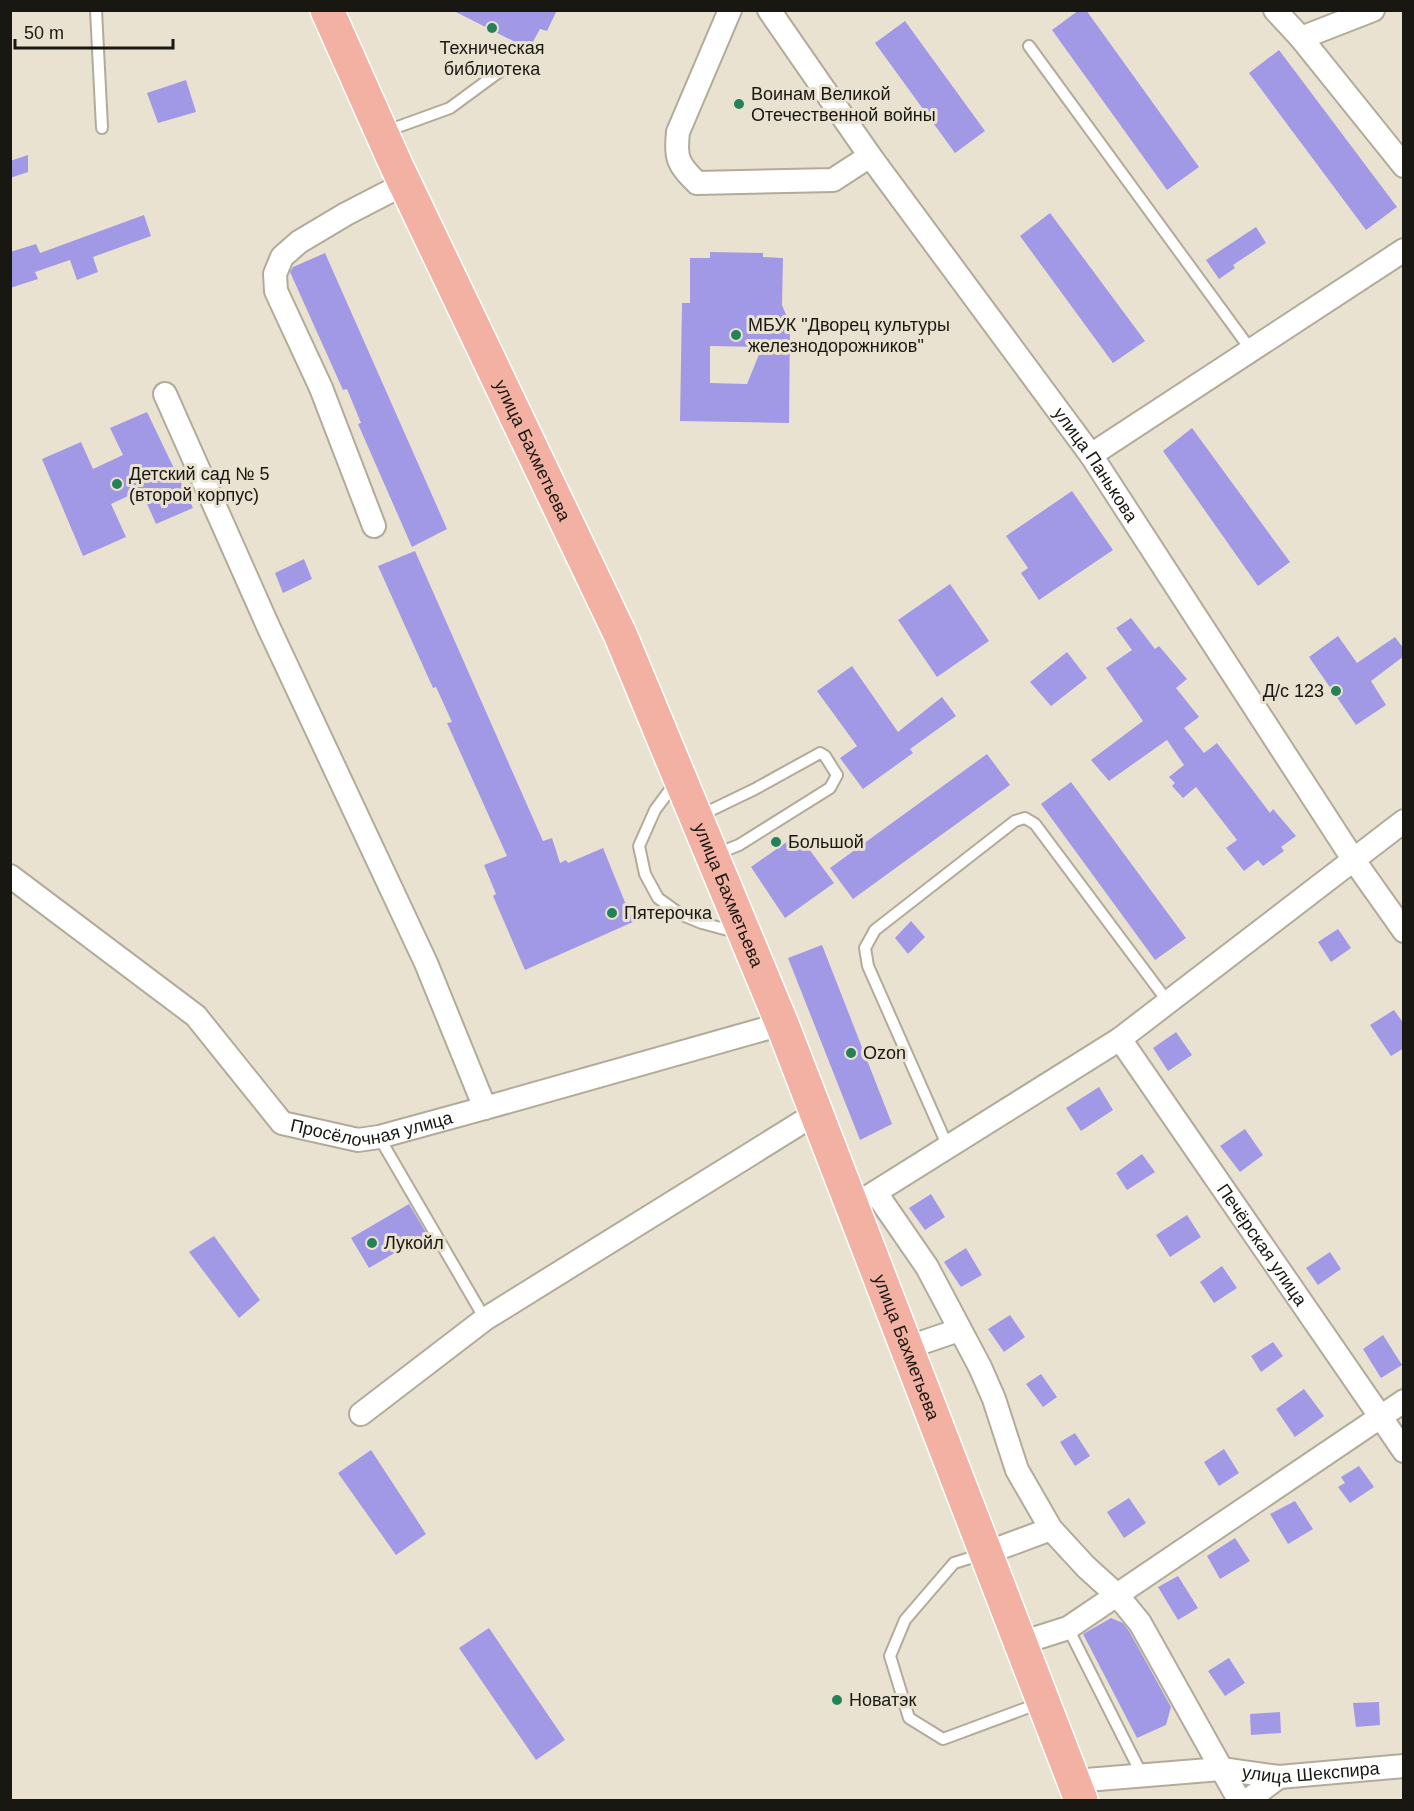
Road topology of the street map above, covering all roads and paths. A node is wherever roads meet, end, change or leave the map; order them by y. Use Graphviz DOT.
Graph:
graph roads {
  1 [pos="96,10"];
  2 [pos="327,10"];
  3 [pos="730,10"];
  4 [pos="769,10"];
  5 [pos="1275,10"];
  6 [pos="1373,10"];
  7 [pos="1300,38"];
  8 [pos="1029,46"];
  9 [pos="503,69"];
  10 [pos="102,128"];
  11 [pos="381,133"];
  12 [pos="870,156"];
  13 [pos="1404,166"];
  14 [pos="404,184"];
  15 [pos="1404,250"];
  16 [pos="1251,350"];
  17 [pos="165,394"];
  18 [pos="1091,455"];
  19 [pos="374,526"];
  20 [pos="679,778"];
  21 [pos="696,818"];
  22 [pos="1404,821"];
  23 [pos="712,855"];
  24 [pos="1353,859"];
  25 [pos="10,876"];
  26 [pos="1404,931"];
  27 [pos="745,934"];
  28 [pos="1168,1002"];
  29 [pos="782,1024"];
  30 [pos="1120,1039"];
  31 [pos="485,1108"];
  32 [pos="815,1114"];
  33 [pos="379,1137"];
  34 [pos="948,1147"];
  35 [pos="864,1200"];
  36 [pos="485,1319"];
  37 [pos="959,1330"];
  38 [pos="906,1348"];
  39 [pos="1404,1401"];
  40 [pos="361,1414"];
  41 [pos="1380,1416"];
  42 [pos="1404,1451"];
  43 [pos="1051,1530"];
  44 [pos="986,1554"];
  45 [pos="1118,1596"];
  46 [pos="1068,1628"];
  47 [pos="1021,1643"];
  48 [pos="1043,1702"];
  49 [pos="1404,1766"];
  50 [pos="1221,1769"];
  51 [pos="1142,1775"];
  52 [pos="1280,1777"];
  53 [pos="1078,1791"];
  54 [pos="1239,1800"];
  55 [pos="1248,1800"];
  1 -- 10 [label="lane"];
  2 -- 11 [label="main road, улица Бахметьева"];
  3 -- 12 [label="street"];
  4 -- 12 [label="street, улица Панькова"];
  5 -- 7 [label="street"];
  6 -- 7 [label="street"];
  7 -- 13 [label="street"];
  8 -- 16 [label="lane"];
  9 -- 11 [label="lane"];
  11 -- 14 [label="main road, улица Бахметьева"];
  12 -- 18 [label="street, улица Панькова"];
  14 -- 19 [label="street"];
  14 -- 20 [label="main road, улица Бахметьева"];
  15 -- 16 [label="street"];
  16 -- 18 [label="street"];
  17 -- 31 [label="street"];
  18 -- 24 [label="street, улица Панькова"];
  20 -- 21 [label="main road, улица Бахметьева"];
  20 -- 27 [label="lane"];
  21 -- 23 [label="main road, улица Бахметьева"];
  21 -- 23 [label="lane"];
  22 -- 24 [label="street"];
  23 -- 27 [label="main road, улица Бахметьева"];
  24 -- 26 [label="street, улица Панькова"];
  24 -- 28 [label="street"];
  25 -- 33 [label="street, Просёлочная улица"];
  27 -- 29 [label="main road, улица Бахметьева"];
  28 -- 30 [label="street"];
  28 -- 34 [label="lane"];
  29 -- 31 [label="street, Просёлочная улица"];
  29 -- 32 [label="main road, улица Бахметьева"];
  30 -- 34 [label="street"];
  30 -- 41 [label="street, Печёрская улица"];
  31 -- 33 [label="street, Просёлочная улица"];
  32 -- 35 [label="main road, улица Бахметьева"];
  32 -- 36 [label="street"];
  33 -- 36 [label="lane"];
  34 -- 35 [label="street"];
  35 -- 37 [label="street"];
  35 -- 38 [label="main road, улица Бахметьева"];
  36 -- 40 [label="street"];
  37 -- 38 [label="street"];
  37 -- 43 [label="street"];
  38 -- 44 [label="main road, улица Бахметьева"];
  39 -- 41 [label="street"];
  41 -- 42 [label="street, Печёрская улица"];
  41 -- 45 [label="street"];
  43 -- 44 [label="street"];
  43 -- 45 [label="street"];
  44 -- 47 [label="main road, улица Бахметьева"];
  44 -- 48 [label="lane"];
  45 -- 46 [label="street"];
  45 -- 50 [label="street"];
  46 -- 47 [label="street"];
  46 -- 51 [label="lane"];
  47 -- 48 [label="main road, улица Бахметьева"];
  48 -- 53 [label="main road, улица Бахметьева"];
  49 -- 52 [label="street, улица Шекспира"];
  50 -- 51 [label="street, улица Шекспира"];
  50 -- 52 [label="street, улица Шекспира"];
  50 -- 54 [label="street"];
  51 -- 53 [label="street, улица Шекспира"];
  52 -- 55 [label="street"];
}
